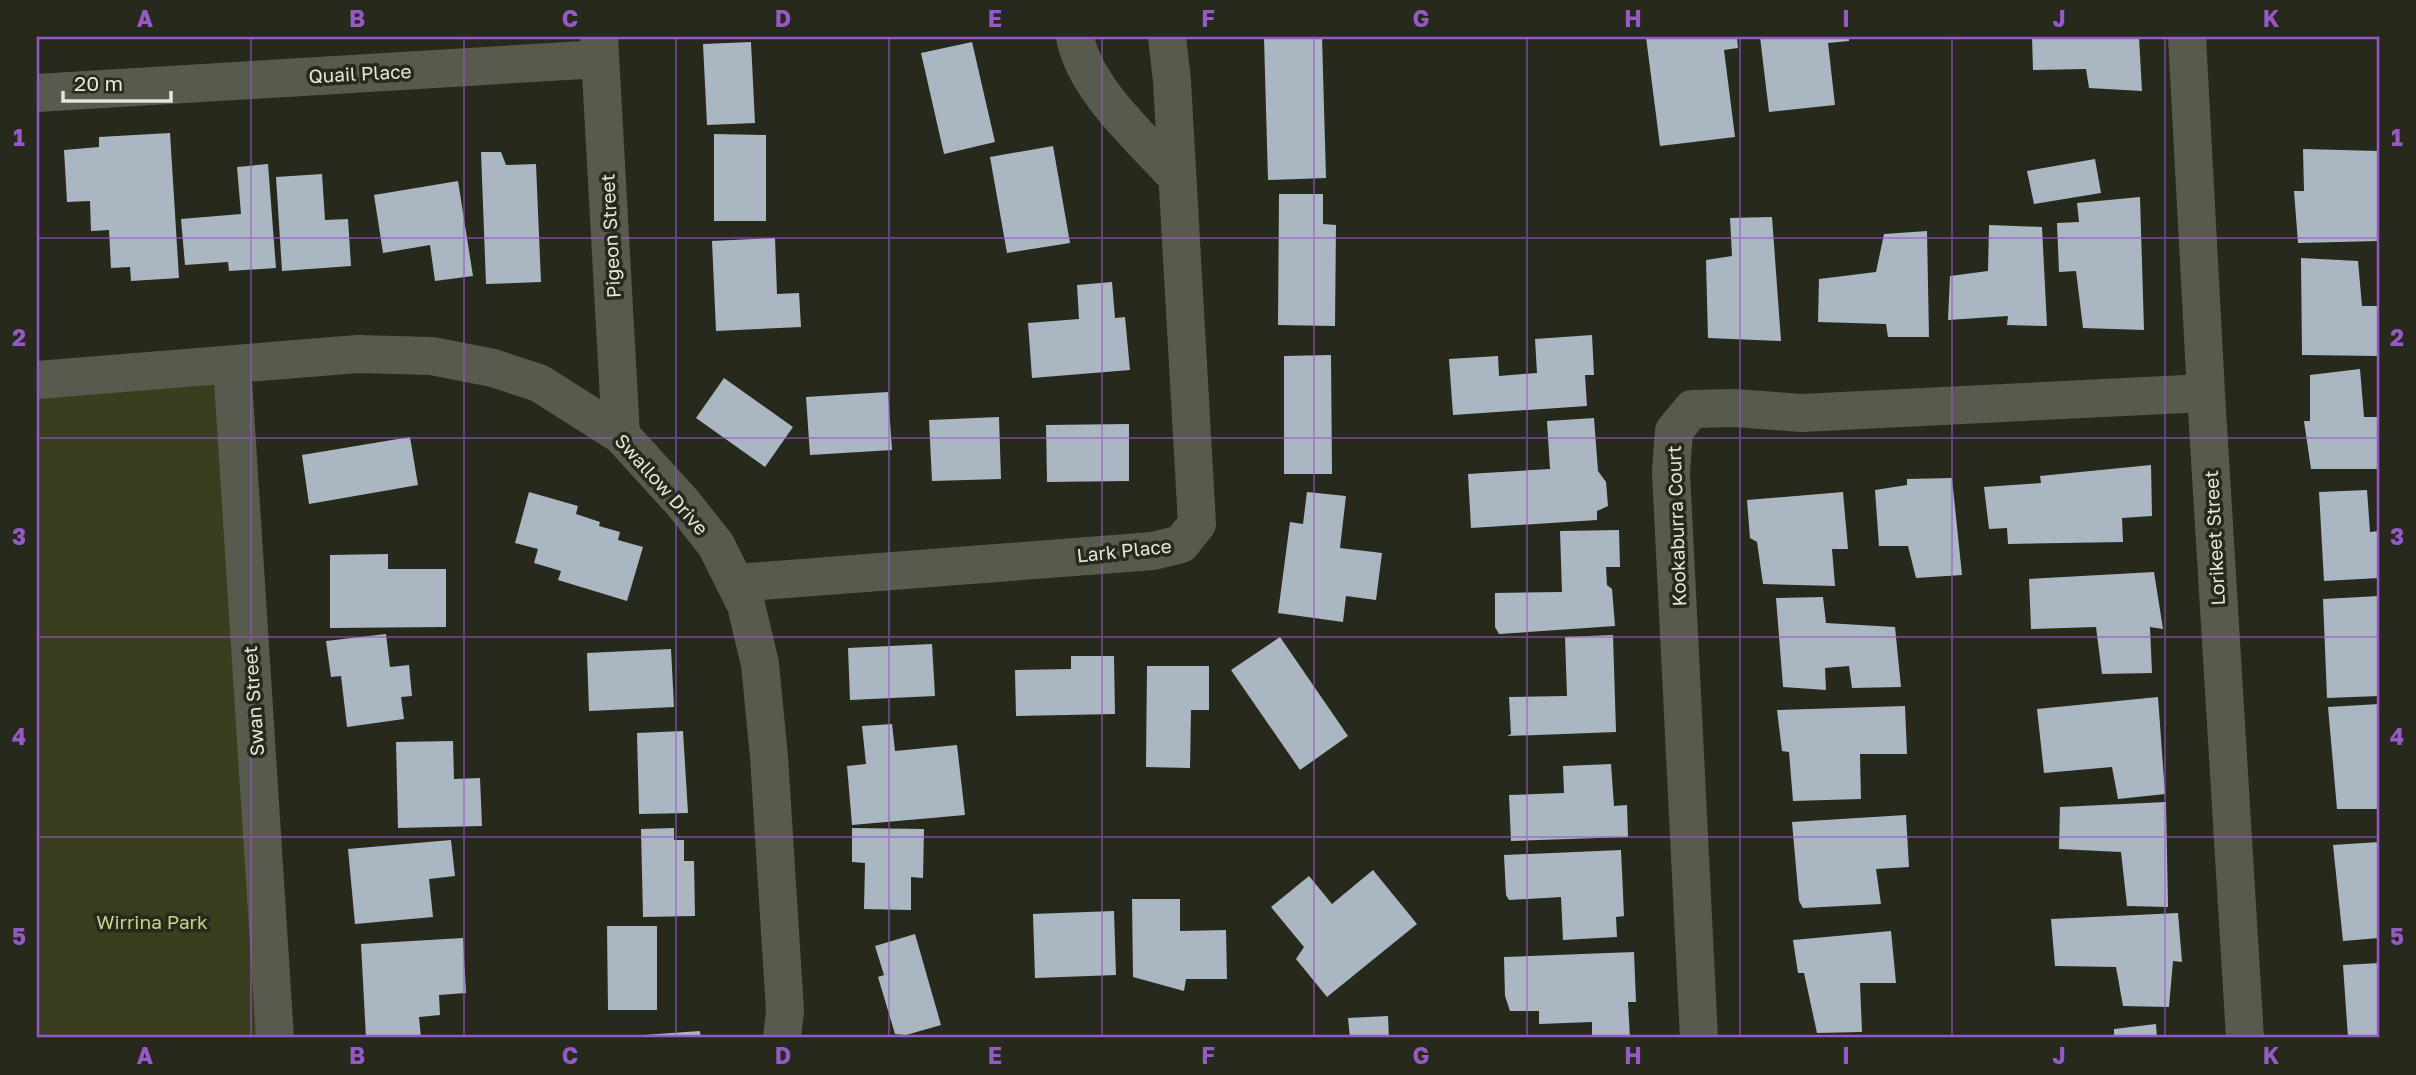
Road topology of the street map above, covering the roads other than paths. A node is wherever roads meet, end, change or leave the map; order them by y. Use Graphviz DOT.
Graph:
graph roads {
  1 [pos="1075,37"];
  2 [pos="1167,37"];
  3 [pos="2187,37"];
  4 [pos="599,48"];
  5 [pos="37,93"];
  6 [pos="1177,177"];
  7 [pos="232,364"];
  8 [pos="37,380"];
  9 [pos="2206,393"];
  10 [pos="621,435"];
  11 [pos="736,583"];
  12 [pos="275,1038"];
  13 [pos="782,1038"];
  14 [pos="1699,1038"];
  15 [pos="2245,1038"];
  1 -- 6 [label="street"];
  2 -- 6 [label="street, Lark Place"];
  3 -- 9 [label="street, Lorikeet Street"];
  4 -- 5 [label="street, Quail Place"];
  4 -- 10 [label="street, Pigeon Street"];
  6 -- 11 [label="street, Lark Place"];
  7 -- 8 [label="street, Swallow Drive"];
  7 -- 10 [label="street, Swallow Drive"];
  7 -- 12 [label="street, Swan Street"];
  9 -- 14 [label="street, Kookaburra Court"];
  9 -- 15 [label="street, Lorikeet Street"];
  10 -- 11 [label="street, Swallow Drive"];
  11 -- 13 [label="street, Swallow Drive"];
}
